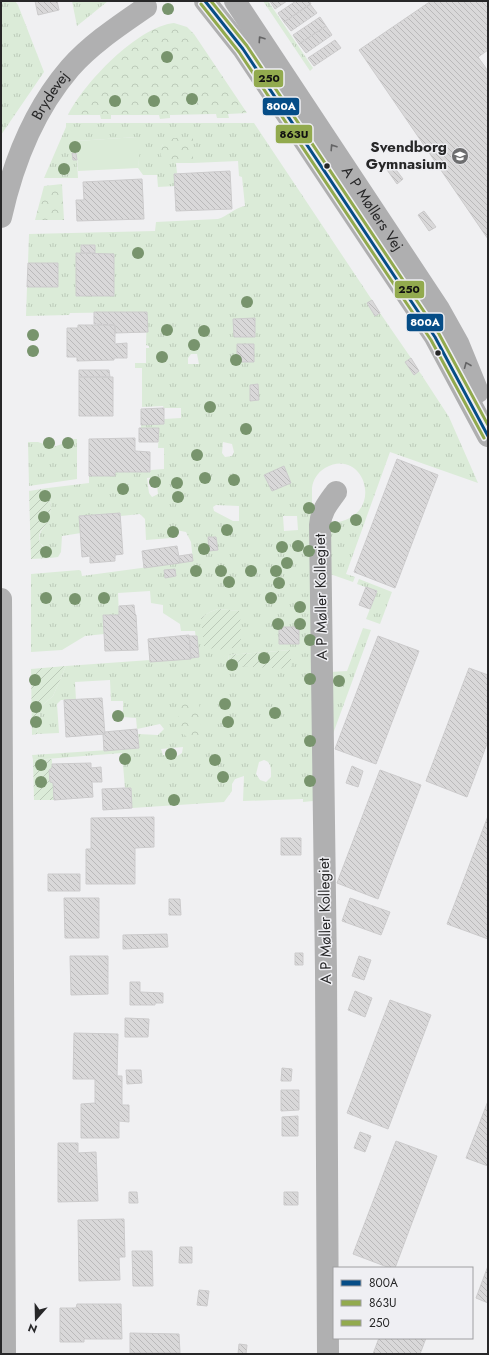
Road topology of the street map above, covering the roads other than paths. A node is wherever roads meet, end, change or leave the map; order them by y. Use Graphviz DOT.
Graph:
graph roads {
  1 [pos="205,1"];
  2 [pos="235,1"];
  3 [pos="146,7"];
  4 [pos="1,217"];
  5 [pos="488,428"];
  6 [pos="488,436"];
  7 [pos="336,492"];
  8 [pos="1,599"];
  9 [pos="5,1354"];
  10 [pos="328,1354"];
  1 -- 6 [label="street, A P Møllers Vej"];
  5 -- 2 [label="street, A P Møllers Vej, one-way"];
  3 -- 4 [label="street, Brydevej"];
  7 -- 10 [label="street, A P Møller Kollegiet"];
  8 -- 9 [label="street"];
}
